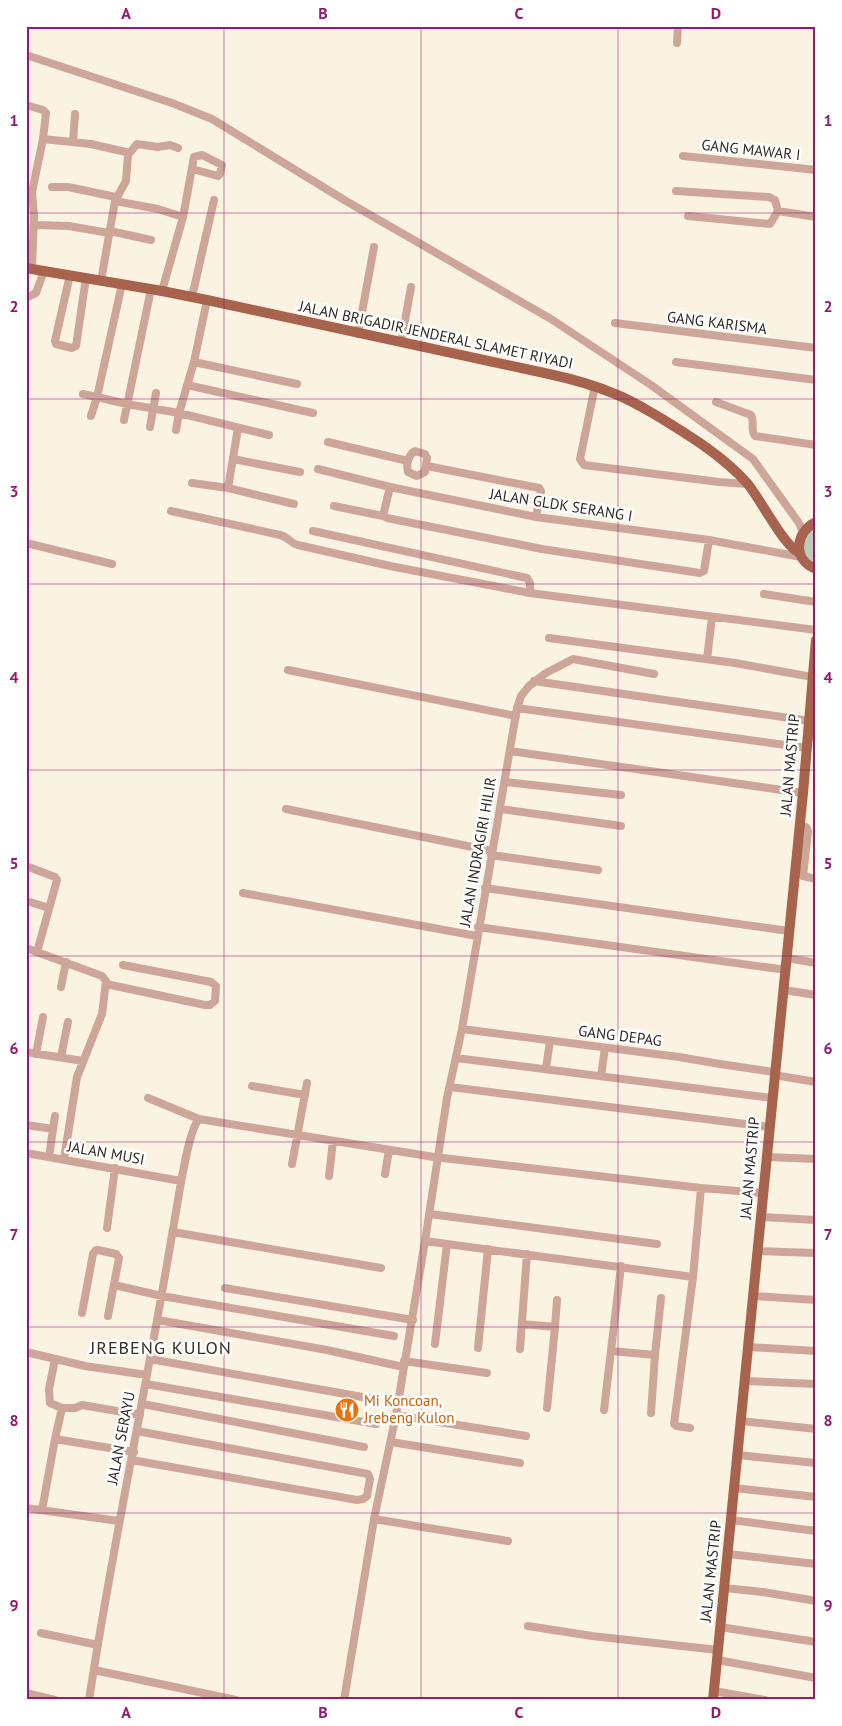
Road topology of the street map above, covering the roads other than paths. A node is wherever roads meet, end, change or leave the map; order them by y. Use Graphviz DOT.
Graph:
graph roads {
  1 [pos="678,26"];
  2 [pos="677,43"];
  3 [pos="26,55"];
  4 [pos="26,105"];
  5 [pos="75,114"];
  6 [pos="43,139"];
  7 [pos="73,142"];
  8 [pos="178,148"];
  9 [pos="128,155"];
  10 [pos="684,156"];
  11 [pos="192,169"];
  12 [pos="816,170"];
  13 [pos="52,187"];
  14 [pos="676,190"];
  15 [pos="29,192"];
  16 [pos="115,199"];
  17 [pos="214,200"];
  18 [pos="778,211"];
  19 [pos="688,216"];
  20 [pos="182,217"];
  21 [pos="816,217"];
  22 [pos="34,225"];
  23 [pos="109,232"];
  24 [pos="150,240"];
  25 [pos="374,247"];
  26 [pos="29,269"];
  27 [pos="44,271"];
  28 [pos="70,275"];
  29 [pos="86,278"];
  30 [pos="101,280"];
  31 [pos="122,284"];
  32 [pos="411,287"];
  33 [pos="156,290"];
  34 [pos="192,297"];
  35 [pos="26,298"];
  36 [pos="207,300"];
  37 [pos="614,323"];
  38 [pos="358,334"];
  39 [pos="401,343"];
  40 [pos="816,348"];
  41 [pos="194,362"];
  42 [pos="676,362"];
  43 [pos="816,380"];
  44 [pos="297,384"];
  45 [pos="187,385"];
  46 [pos="595,386"];
  47 [pos="156,393"];
  48 [pos="83,394"];
  49 [pos="97,397"];
  50 [pos="716,402"];
  51 [pos="127,404"];
  52 [pos="154,409"];
  53 [pos="179,413"];
  54 [pos="313,413"];
  55 [pos="91,416"];
  56 [pos="124,420"];
  57 [pos="150,427"];
  58 [pos="238,428"];
  59 [pos="176,430"];
  60 [pos="268,435"];
  61 [pos="328,442"];
  62 [pos="816,445"];
  63 [pos="233,459"];
  64 [pos="408,461"];
  65 [pos="427,466"];
  66 [pos="318,469"];
  67 [pos="300,472"];
  68 [pos="192,483"];
  69 [pos="747,484"];
  70 [pos="390,487"];
  71 [pos="228,488"];
  72 [pos="294,504"];
  73 [pos="334,506"];
  74 [pos="172,511"];
  75 [pos="383,516"];
  76 [pos="536,517"];
  77 [pos="816,524"];
  78 [pos="313,531"];
  79 [pos="801,536"];
  80 [pos="784,538"];
  81 [pos="709,540"];
  82 [pos="26,543"];
  83 [pos="393,550"];
  84 [pos="801,555"];
  85 [pos="112,564"];
  86 [pos="390,566"];
  87 [pos="815,570"];
  88 [pos="533,593"];
  89 [pos="764,594"];
  90 [pos="816,602"];
  91 [pos="712,617"];
  92 [pos="816,630"];
  93 [pos="549,638"];
  94 [pos="816,640"];
  95 [pos="707,659"];
  96 [pos="288,670"];
  97 [pos="654,674"];
  98 [pos="812,677"];
  99 [pos="534,681"];
  100 [pos="813,708"];
  101 [pos="513,714"];
  102 [pos="810,721"];
  103 [pos="812,737"];
  104 [pos="807,748"];
  105 [pos="510,751"];
  106 [pos="505,782"];
  107 [pos="803,793"];
  108 [pos="621,795"];
  109 [pos="286,810"];
  110 [pos="501,810"];
  111 [pos="621,826"];
  112 [pos="490,851"];
  113 [pos="26,866"];
  114 [pos="598,870"];
  115 [pos="799,875"];
  116 [pos="816,879"];
  117 [pos="485,888"];
  118 [pos="243,893"];
  119 [pos="30,902"];
  120 [pos="49,908"];
  121 [pos="478,927"];
  122 [pos="790,930"];
  123 [pos="473,935"];
  124 [pos="26,948"];
  125 [pos="37,952"];
  126 [pos="787,958"];
  127 [pos="66,962"];
  128 [pos="816,963"];
  129 [pos="123,965"];
  130 [pos="786,970"];
  131 [pos="106,984"];
  132 [pos="61,986"];
  133 [pos="784,990"];
  134 [pos="816,995"];
  135 [pos="43,1017"];
  136 [pos="68,1022"];
  137 [pos="462,1029"];
  138 [pos="550,1040"];
  139 [pos="606,1048"];
  140 [pos="26,1052"];
  141 [pos="36,1054"];
  142 [pos="61,1057"];
  143 [pos="456,1058"];
  144 [pos="83,1061"];
  145 [pos="546,1068"];
  146 [pos="774,1073"];
  147 [pos="601,1076"];
  148 [pos="816,1082"];
  149 [pos="307,1083"];
  150 [pos="252,1086"];
  151 [pos="450,1087"];
  152 [pos="305,1095"];
  153 [pos="148,1098"];
  154 [pos="772,1098"];
  155 [pos="55,1116"];
  156 [pos="199,1119"];
  157 [pos="26,1125"];
  158 [pos="769,1127"];
  159 [pos="53,1129"];
  160 [pos="298,1136"];
  161 [pos="333,1141"];
  162 [pos="390,1150"];
  163 [pos="26,1153"];
  164 [pos="49,1157"];
  165 [pos="434,1157"];
  166 [pos="766,1157"];
  167 [pos="64,1159"];
  168 [pos="816,1159"];
  169 [pos="292,1164"];
  170 [pos="115,1168"];
  171 [pos="385,1174"];
  172 [pos="328,1176"];
  173 [pos="181,1181"];
  174 [pos="701,1188"];
  175 [pos="763,1193"];
  176 [pos="430,1214"];
  177 [pos="762,1217"];
  178 [pos="816,1220"];
  179 [pos="107,1228"];
  180 [pos="173,1232"];
  181 [pos="425,1242"];
  182 [pos="446,1244"];
  183 [pos="657,1244"];
  184 [pos="488,1249"];
  185 [pos="757,1252"];
  186 [pos="816,1253"];
  187 [pos="527,1254"];
  188 [pos="621,1266"];
  189 [pos="381,1268"];
  190 [pos="693,1277"];
  191 [pos="114,1285"];
  192 [pos="225,1288"];
  193 [pos="162,1296"];
  194 [pos="753,1296"];
  195 [pos="661,1298"];
  196 [pos="557,1300"];
  197 [pos="816,1300"];
  198 [pos="82,1312"];
  199 [pos="108,1316"];
  200 [pos="408,1319"];
  201 [pos="158,1320"];
  202 [pos="522,1324"];
  203 [pos="554,1328"];
  204 [pos="394,1336"];
  205 [pos="435,1344"];
  206 [pos="748,1347"];
  207 [pos="478,1348"];
  208 [pos="520,1349"];
  209 [pos="611,1351"];
  210 [pos="816,1351"];
  211 [pos="26,1352"];
  212 [pos="655,1356"];
  213 [pos="150,1358"];
  214 [pos="55,1359"];
  215 [pos="400,1365"];
  216 [pos="487,1373"];
  217 [pos="147,1375"];
  218 [pos="744,1381"];
  219 [pos="146,1384"];
  220 [pos="816,1384"];
  221 [pos="368,1398"];
  222 [pos="398,1399"];
  223 [pos="421,1402"];
  224 [pos="143,1404"];
  225 [pos="62,1408"];
  226 [pos="547,1408"];
  227 [pos="604,1410"];
  228 [pos="651,1413"];
  229 [pos="140,1414"];
  230 [pos="396,1415"];
  231 [pos="741,1421"];
  232 [pos="376,1424"];
  233 [pos="690,1428"];
  234 [pos="816,1429"];
  235 [pos="138,1431"];
  236 [pos="526,1436"];
  237 [pos="55,1439"];
  238 [pos="390,1442"];
  239 [pos="364,1447"];
  240 [pos="134,1452"];
  241 [pos="738,1455"];
  242 [pos="132,1460"];
  243 [pos="520,1463"];
  244 [pos="816,1463"];
  245 [pos="734,1488"];
  246 [pos="816,1497"];
  247 [pos="26,1508"];
  248 [pos="42,1510"];
  249 [pos="374,1518"];
  250 [pos="731,1520"];
  251 [pos="119,1521"];
  252 [pos="816,1531"];
  253 [pos="508,1541"];
  254 [pos="728,1554"];
  255 [pos="816,1564"];
  256 [pos="724,1588"];
  257 [pos="816,1601"];
  258 [pos="528,1626"];
  259 [pos="720,1626"];
  260 [pos="41,1633"];
  261 [pos="816,1642"];
  262 [pos="98,1645"];
  263 [pos="718,1655"];
  264 [pos="94,1670"];
  265 [pos="816,1678"];
  266 [pos="26,1693"];
  267 [pos="714,1695"];
  268 [pos="55,1700"];
  269 [pos="90,1700"];
  270 [pos="236,1700"];
  271 [pos="344,1700"];
  272 [pos="765,1700"];
  1 -- 2 [label="street"];
  3 -- 79 [label="street"];
  4 -- 6 [label="street"];
  5 -- 7 [label="street"];
  6 -- 7 [label="street"];
  6 -- 15 [label="street"];
  7 -- 9 [label="street"];
  8 -- 9 [label="street"];
  9 -- 16 [label="street"];
  10 -- 12 [label="street, GANG MAWAR I"];
  11 -- 20 [label="street"];
  13 -- 16 [label="street"];
  14 -- 18 [label="street"];
  15 -- 22 [label="street"];
  16 -- 20 [label="street"];
  16 -- 23 [label="street"];
  17 -- 34 [label="street"];
  18 -- 19 [label="street"];
  18 -- 21 [label="street"];
  20 -- 33 [label="street"];
  22 -- 23 [label="street"];
  22 -- 26 [label="street"];
  23 -- 24 [label="street"];
  23 -- 30 [label="street"];
  25 -- 38 [label="street"];
  26 -- 27 [label="main road, JALAN BRIGADIR JENDERAL SLAMET RIYADI"];
  27 -- 28 [label="main road, JALAN BRIGADIR JENDERAL SLAMET RIYADI"];
  27 -- 35 [label="street"];
  28 -- 29 [label="main road, JALAN BRIGADIR JENDERAL SLAMET RIYADI"];
  28 -- 29 [label="street"];
  29 -- 30 [label="main road, JALAN BRIGADIR JENDERAL SLAMET RIYADI"];
  30 -- 31 [label="main road, JALAN BRIGADIR JENDERAL SLAMET RIYADI"];
  31 -- 33 [label="main road, JALAN BRIGADIR JENDERAL SLAMET RIYADI"];
  31 -- 49 [label="street"];
  32 -- 39 [label="street"];
  33 -- 34 [label="main road, JALAN BRIGADIR JENDERAL SLAMET RIYADI"];
  33 -- 51 [label="street"];
  34 -- 36 [label="main road, JALAN BRIGADIR JENDERAL SLAMET RIYADI"];
  36 -- 38 [label="main road, JALAN BRIGADIR JENDERAL SLAMET RIYADI"];
  36 -- 41 [label="street"];
  37 -- 40 [label="street, GANG KARISMA"];
  38 -- 39 [label="main road, JALAN BRIGADIR JENDERAL SLAMET RIYADI"];
  39 -- 46 [label="main road, JALAN BRIGADIR JENDERAL SLAMET RIYADI"];
  41 -- 44 [label="street"];
  41 -- 45 [label="street"];
  42 -- 43 [label="street"];
  45 -- 53 [label="street"];
  45 -- 54 [label="street"];
  46 -- 69 [label="main road, JALAN BRIGADIR JENDERAL SLAMET RIYADI"];
  46 -- 69 [label="street"];
  47 -- 52 [label="street"];
  48 -- 49 [label="street"];
  49 -- 51 [label="street"];
  49 -- 55 [label="street"];
  50 -- 62 [label="street"];
  51 -- 52 [label="street"];
  51 -- 56 [label="street"];
  52 -- 53 [label="street"];
  52 -- 57 [label="street"];
  53 -- 58 [label="street"];
  53 -- 59 [label="street"];
  58 -- 60 [label="street"];
  58 -- 63 [label="street"];
  61 -- 64 [label="street"];
  63 -- 67 [label="street"];
  63 -- 71 [label="street"];
  64 -- 65 [label="street"];
  64 -- 65 [label="street"];
  65 -- 76 [label="street"];
  66 -- 70 [label="street, JALAN GLDK SERANG I"];
  68 -- 71 [label="street"];
  69 -- 80 [label="main road, JALAN BRIGADIR JENDERAL SLAMET RIYADI"];
  70 -- 75 [label="street"];
  70 -- 76 [label="street, JALAN GLDK SERANG I"];
  71 -- 72 [label="street"];
  73 -- 75 [label="street"];
  74 -- 86 [label="street"];
  75 -- 81 [label="street"];
  76 -- 81 [label="street, JALAN GLDK SERANG I"];
  77 -- 79 [label="main road"];
  77 -- 87 [label="street"];
  78 -- 83 [label="street"];
  79 -- 80 [label="main road"];
  79 -- 84 [label="main road"];
  80 -- 84 [label="main road, JALAN BRIGADIR JENDERAL SLAMET RIYADI"];
  81 -- 84 [label="street, JALAN GLDK SERANG I"];
  82 -- 85 [label="street"];
  83 -- 86 [label="street"];
  83 -- 88 [label="street"];
  84 -- 87 [label="main road, JALAN BRIGADIR JENDERAL SLAMET RIYADI"];
  86 -- 88 [label="street"];
  88 -- 91 [label="street"];
  89 -- 90 [label="street"];
  91 -- 92 [label="street"];
  91 -- 95 [label="street"];
  93 -- 95 [label="street"];
  94 -- 98 [label="main road, JALAN MASTRIP"];
  95 -- 98 [label="street"];
  96 -- 101 [label="street"];
  97 -- 99 [label="street, JALAN INDRAGIRI HILIR"];
  98 -- 100 [label="main road, JALAN MASTRIP"];
  99 -- 101 [label="street, JALAN INDRAGIRI HILIR"];
  99 -- 102 [label="street"];
  100 -- 102 [label="main road, JALAN MASTRIP"];
  101 -- 104 [label="street"];
  101 -- 105 [label="street, JALAN INDRAGIRI HILIR"];
  102 -- 103 [label="main road, JALAN MASTRIP"];
  103 -- 104 [label="main road, JALAN MASTRIP"];
  104 -- 107 [label="main road, JALAN MASTRIP"];
  105 -- 106 [label="street, JALAN INDRAGIRI HILIR"];
  105 -- 107 [label="street"];
  106 -- 108 [label="street"];
  106 -- 110 [label="street, JALAN INDRAGIRI HILIR"];
  107 -- 115 [label="main road, JALAN MASTRIP"];
  109 -- 112 [label="street"];
  110 -- 111 [label="street"];
  110 -- 112 [label="street, JALAN INDRAGIRI HILIR"];
  112 -- 114 [label="street"];
  112 -- 117 [label="street, JALAN INDRAGIRI HILIR"];
  113 -- 120 [label="street"];
  115 -- 116 [label="street"];
  115 -- 122 [label="main road, JALAN MASTRIP"];
  117 -- 121 [label="street, JALAN INDRAGIRI HILIR"];
  117 -- 122 [label="street"];
  118 -- 123 [label="street"];
  119 -- 120 [label="street"];
  120 -- 125 [label="street"];
  121 -- 123 [label="street, JALAN INDRAGIRI HILIR"];
  121 -- 130 [label="street"];
  122 -- 126 [label="main road, JALAN MASTRIP"];
  123 -- 137 [label="street, JALAN INDRAGIRI HILIR"];
  124 -- 125 [label="street"];
  125 -- 127 [label="street"];
  126 -- 128 [label="street"];
  126 -- 130 [label="main road, JALAN MASTRIP"];
  127 -- 131 [label="street"];
  127 -- 132 [label="street"];
  129 -- 131 [label="street"];
  130 -- 133 [label="main road, JALAN MASTRIP"];
  131 -- 144 [label="street"];
  133 -- 134 [label="street"];
  133 -- 146 [label="main road, JALAN MASTRIP"];
  135 -- 141 [label="street"];
  136 -- 142 [label="street"];
  137 -- 138 [label="street, GANG DEPAG"];
  137 -- 143 [label="street, JALAN INDRAGIRI HILIR"];
  138 -- 139 [label="street, GANG DEPAG"];
  138 -- 145 [label="street"];
  139 -- 146 [label="street, GANG DEPAG"];
  139 -- 147 [label="street"];
  140 -- 141 [label="street"];
  141 -- 142 [label="street"];
  142 -- 144 [label="street"];
  143 -- 145 [label="street"];
  143 -- 151 [label="street, JALAN INDRAGIRI HILIR"];
  144 -- 167 [label="street"];
  145 -- 147 [label="street"];
  146 -- 148 [label="street, GANG DEPAG"];
  146 -- 154 [label="main road, JALAN MASTRIP"];
  147 -- 154 [label="street"];
  149 -- 152 [label="street"];
  150 -- 152 [label="street"];
  151 -- 158 [label="street"];
  151 -- 165 [label="street, JALAN INDRAGIRI HILIR"];
  152 -- 160 [label="street"];
  153 -- 156 [label="street"];
  154 -- 158 [label="main road, JALAN MASTRIP"];
  155 -- 159 [label="street"];
  156 -- 160 [label="street"];
  156 -- 173 [label="street, JALAN SERAYU"];
  157 -- 159 [label="street"];
  158 -- 166 [label="main road, JALAN MASTRIP"];
  159 -- 164 [label="street"];
  160 -- 161 [label="street"];
  160 -- 169 [label="street"];
  161 -- 162 [label="street"];
  161 -- 172 [label="street"];
  162 -- 165 [label="street"];
  162 -- 171 [label="street"];
  163 -- 164 [label="street, JALAN MUSI"];
  164 -- 167 [label="street, JALAN MUSI"];
  165 -- 174 [label="street"];
  165 -- 176 [label="street, JALAN INDRAGIRI HILIR"];
  166 -- 168 [label="street"];
  166 -- 175 [label="main road, JALAN MASTRIP"];
  167 -- 170 [label="street, JALAN MUSI"];
  170 -- 173 [label="street, JALAN MUSI"];
  170 -- 179 [label="street"];
  173 -- 180 [label="street, JALAN SERAYU"];
  174 -- 175 [label="street"];
  174 -- 190 [label="street"];
  175 -- 177 [label="main road, JALAN MASTRIP"];
  176 -- 181 [label="street, JALAN INDRAGIRI HILIR"];
  176 -- 183 [label="street"];
  177 -- 178 [label="street"];
  177 -- 185 [label="main road, JALAN MASTRIP"];
  180 -- 189 [label="street"];
  180 -- 193 [label="street, JALAN SERAYU"];
  181 -- 182 [label="street"];
  181 -- 200 [label="street, JALAN INDRAGIRI HILIR"];
  182 -- 184 [label="street"];
  182 -- 205 [label="street"];
  184 -- 187 [label="street"];
  184 -- 207 [label="street"];
  185 -- 186 [label="street"];
  185 -- 194 [label="main road, JALAN MASTRIP"];
  187 -- 188 [label="street"];
  187 -- 202 [label="street"];
  188 -- 190 [label="street"];
  188 -- 209 [label="street"];
  190 -- 233 [label="street"];
  191 -- 193 [label="street"];
  191 -- 198 [label="street"];
  191 -- 199 [label="street"];
  192 -- 200 [label="street"];
  193 -- 201 [label="street, JALAN SERAYU"];
  193 -- 204 [label="street"];
  194 -- 197 [label="street"];
  194 -- 206 [label="main road, JALAN MASTRIP"];
  195 -- 212 [label="street"];
  196 -- 203 [label="street"];
  200 -- 215 [label="street, JALAN INDRAGIRI HILIR"];
  201 -- 213 [label="street, JALAN SERAYU"];
  201 -- 215 [label="street"];
  202 -- 203 [label="street"];
  202 -- 208 [label="street"];
  203 -- 226 [label="street"];
  206 -- 210 [label="street"];
  206 -- 218 [label="main road, JALAN MASTRIP"];
  209 -- 212 [label="street"];
  209 -- 227 [label="street"];
  211 -- 214 [label="street"];
  212 -- 228 [label="street"];
  213 -- 217 [label="street, JALAN SERAYU"];
  213 -- 221 [label="street"];
  214 -- 217 [label="street"];
  214 -- 225 [label="street"];
  215 -- 216 [label="street"];
  215 -- 222 [label="street, JALAN INDRAGIRI HILIR"];
  217 -- 219 [label="street, JALAN SERAYU"];
  218 -- 220 [label="street"];
  218 -- 231 [label="main road, JALAN MASTRIP"];
  219 -- 224 [label="street, JALAN SERAYU"];
  219 -- 232 [label="street"];
  222 -- 223 [label="street"];
  222 -- 230 [label="street, JALAN INDRAGIRI HILIR"];
  224 -- 229 [label="street, JALAN SERAYU"];
  224 -- 239 [label="street"];
  225 -- 229 [label="street"];
  225 -- 237 [label="street"];
  229 -- 235 [label="street, JALAN SERAYU"];
  230 -- 236 [label="street"];
  230 -- 238 [label="street, JALAN INDRAGIRI HILIR"];
  231 -- 234 [label="street"];
  231 -- 241 [label="main road, JALAN MASTRIP"];
  235 -- 240 [label="street, JALAN SERAYU"];
  235 -- 242 [label="street"];
  237 -- 240 [label="street"];
  237 -- 248 [label="street"];
  238 -- 243 [label="street"];
  238 -- 249 [label="street, JALAN INDRAGIRI HILIR"];
  240 -- 242 [label="street, JALAN SERAYU"];
  241 -- 244 [label="street"];
  241 -- 245 [label="main road, JALAN MASTRIP"];
  242 -- 251 [label="street, JALAN SERAYU"];
  245 -- 246 [label="street"];
  245 -- 250 [label="main road, JALAN MASTRIP"];
  247 -- 248 [label="street"];
  248 -- 251 [label="street"];
  249 -- 253 [label="street"];
  249 -- 271 [label="street, JALAN INDRAGIRI HILIR"];
  250 -- 252 [label="street"];
  250 -- 254 [label="main road, JALAN MASTRIP"];
  251 -- 262 [label="street, JALAN SERAYU"];
  254 -- 255 [label="street"];
  254 -- 256 [label="main road, JALAN MASTRIP"];
  256 -- 257 [label="street"];
  256 -- 259 [label="main road, JALAN MASTRIP"];
  258 -- 263 [label="street"];
  259 -- 261 [label="street"];
  259 -- 263 [label="main road, JALAN MASTRIP"];
  260 -- 262 [label="street"];
  262 -- 264 [label="street, JALAN SERAYU"];
  263 -- 265 [label="street"];
  263 -- 267 [label="main road, JALAN MASTRIP"];
  264 -- 269 [label="street, JALAN SERAYU"];
  264 -- 270 [label="street"];
  266 -- 268 [label="street"];
  267 -- 272 [label="street"];
}
